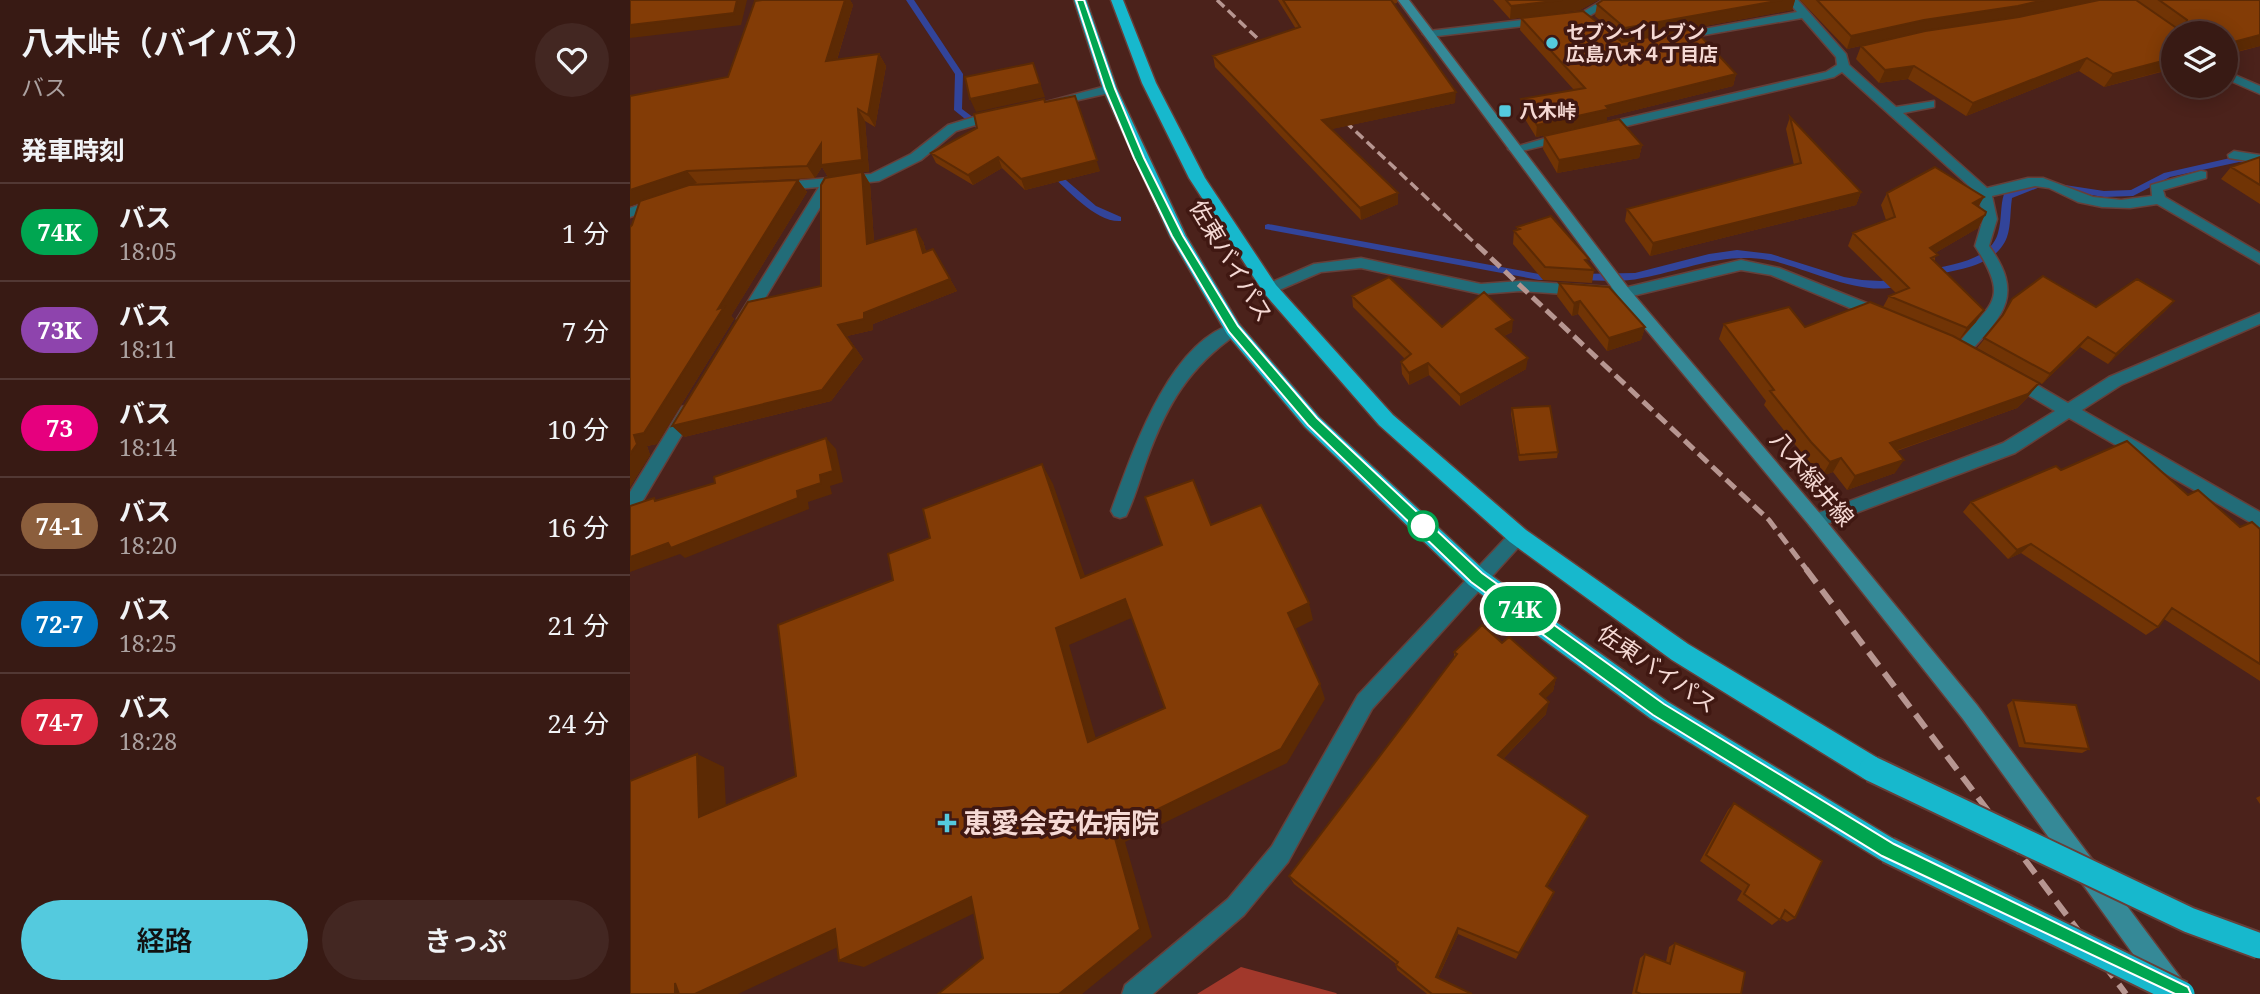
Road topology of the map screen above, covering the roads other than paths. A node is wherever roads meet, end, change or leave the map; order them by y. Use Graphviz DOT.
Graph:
graph roads {
  1 [pos="1080,0"];
  2 [pos="1117,0"];
  3 [pos="1403,0"];
  4 [pos="1611,0"];
  5 [pos="1792,0"];
  6 [pos="1804,14"];
  7 [pos="1429,34"];
  8 [pos="1660,40"];
  9 [pos="1847,58"];
  10 [pos="2238,80"];
  11 [pos="1110,89"];
  12 [pos="2260,90"];
  13 [pos="1930,104"];
  14 [pos="1039,105"];
  15 [pos="1013,111"];
  16 [pos="1895,111"];
  17 [pos="1514,149"];
  18 [pos="2234,155"];
  19 [pos="2260,159"];
  20 [pos="2201,175"];
  21 [pos="827,184"];
  22 [pos="762,187"];
  23 [pos="1984,192"];
  24 [pos="674,197"];
  25 [pos="2159,199"];
  26 [pos="637,214"];
  27 [pos="2260,259"];
  28 [pos="1270,289"];
  29 [pos="1624,293"];
  30 [pos="2260,318"];
  31 [pos="1900,323"];
  32 [pos="1233,329"];
  33 [pos="736,334"];
  34 [pos="1962,350"];
  35 [pos="1998,370"];
  36 [pos="693,403"];
  37 [pos="2070,410"];
  38 [pos="630,507"];
  39 [pos="1120,511"];
  40 [pos="1816,521"];
  41 [pos="2260,521"];
  42 [pos="1518,536"];
  43 [pos="1476,578"];
  44 [pos="2260,946"];
  45 [pos="1134,994"];
  46 [pos="2179,994"];
  1 -- 11 [label="highway, 佐東バイパス"];
  2 -- 28 [label="highway, 佐東バイパス"];
  3 -- 7 [label="main road, 八木緑井線"];
  4 -- 7 [label="street"];
  5 -- 6 [label="street"];
  6 -- 8 [label="street"];
  6 -- 9 [label="street"];
  7 -- 17 [label="main road, 八木緑井線"];
  9 -- 16 [label="street"];
  9 -- 17 [label="street"];
  10 -- 12 [label="street"];
  11 -- 14 [label="street"];
  11 -- 32 [label="highway, 佐東バイパス"];
  13 -- 16 [label="street"];
  15 -- 21 [label="street"];
  16 -- 23 [label="street"];
  17 -- 29 [label="main road, 八木緑井線"];
  18 -- 19 [label="street"];
  20 -- 25 [label="street"];
  21 -- 22 [label="street"];
  21 -- 33 [label="street"];
  23 -- 25 [label="street"];
  23 -- 34 [label="street"];
  24 -- 26 [label="street"];
  25 -- 27 [label="street"];
  28 -- 29 [label="street"];
  28 -- 42 [label="highway, 佐東バイパス"];
  29 -- 31 [label="street"];
  29 -- 40 [label="main road, 八木緑井線"];
  30 -- 37 [label="street"];
  32 -- 39 [label="street"];
  32 -- 43 [label="highway, 佐東バイパス"];
  35 -- 37 [label="street"];
  36 -- 38 [label="street"];
  37 -- 40 [label="street"];
  37 -- 41 [label="street"];
  40 -- 46 [label="main road, 八木緑井線"];
  42 -- 43 [label="street"];
  42 -- 44 [label="highway, 佐東バイパス, bridge"];
  43 -- 45 [label="street"];
  43 -- 46 [label="highway, 佐東バイパス, bridge"];
}
